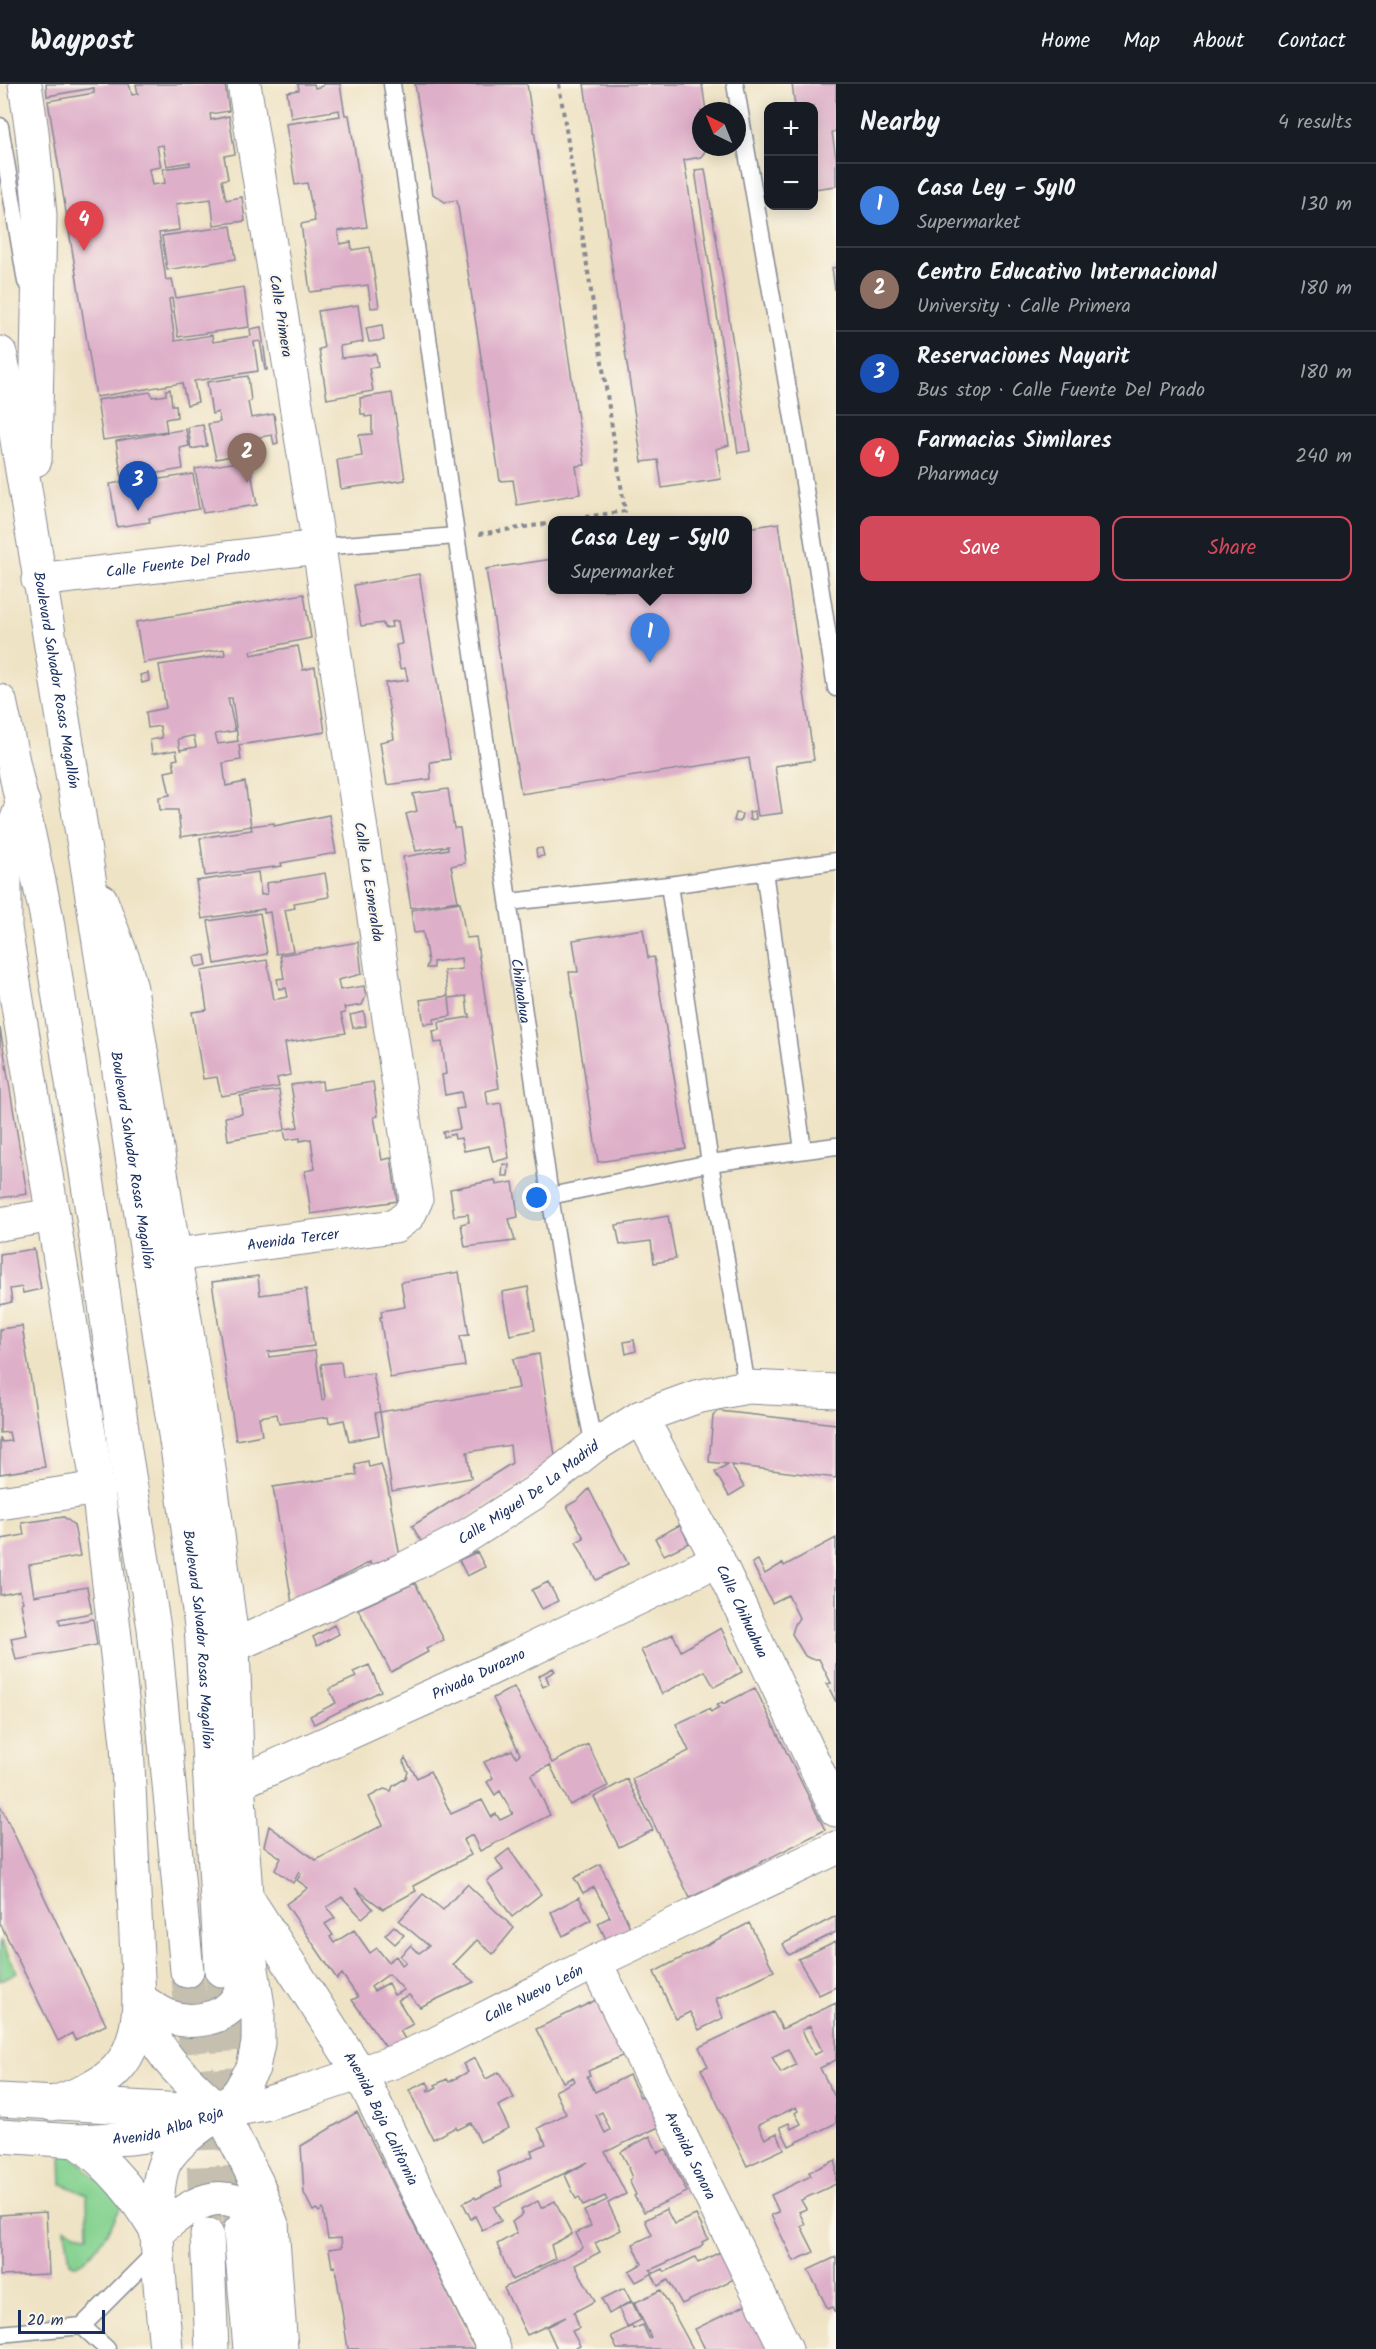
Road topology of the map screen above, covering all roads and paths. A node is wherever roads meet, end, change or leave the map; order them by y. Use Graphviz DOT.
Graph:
graph roads {
  1 [pos="25,84"];
  2 [pos="244,84"];
  3 [pos="392,84"];
  4 [pos="559,84"];
  5 [pos="735,84"];
  6 [pos="0,126"];
  7 [pos="37,351"];
  8 [pos="0,353"];
  9 [pos="592,516"];
  10 [pos="548,524"];
  11 [pos="456,536"];
  12 [pos="33,546"];
  13 [pos="319,547"];
  14 [pos="38,580"];
  15 [pos="836,688"];
  16 [pos="0,701"];
  17 [pos="23,802"];
  18 [pos="86,858"];
  19 [pos="836,861"];
  20 [pos="764,871"];
  21 [pos="669,885"];
  22 [pos="509,902"];
  23 [pos="2,928"];
  24 [pos="836,1146"];
  25 [pos="803,1150"];
  26 [pos="710,1163"];
  27 [pos="550,1197"];
  28 [pos="53,1215"];
  29 [pos="409,1215"];
  30 [pos="0,1224"];
  31 [pos="174,1255"];
  32 [pos="747,1387"];
  33 [pos="836,1391"];
  34 [pos="641,1417"];
  35 [pos="594,1446"];
  36 [pos="98,1488"];
  37 [pos="0,1503"];
  38 [pos="718,1560"];
  39 [pos="233,1646"];
  40 [pos="238,1783"];
  41 [pos="836,1810"];
  42 [pos="836,1848"];
  43 [pos="248,1901"];
  44 [pos="595,1962"];
  45 [pos="236,1967"];
  46 [pos="188,1971"];
  47 [pos="139,1999"];
  48 [pos="360,2073"];
  49 [pos="0,2100"];
  50 [pos="51,2104"];
  51 [pos="221,2112"];
  52 [pos="0,2136"];
  53 [pos="77,2141"];
  54 [pos="272,2225"];
  55 [pos="240,2231"];
  56 [pos="207,2235"];
  57 [pos="158,2240"];
  58 [pos="82,2326"];
  59 [pos="0,2334"];
  60 [pos="107,2349"];
  61 [pos="166,2349"];
  62 [pos="212,2349"];
  63 [pos="250,2349"];
  64 [pos="281,2349"];
  65 [pos="494,2349"];
  66 [pos="786,2349"];
  1 -- 7 [label="main road"];
  2 -- 13 [label="main road, Calle Primera"];
  3 -- 11 [label="lane, Chihuahua"];
  4 -- 9 [label="path"];
  5 -- 15 [label="lane"];
  6 -- 7 [label="lane"];
  7 -- 12 [label="main road"];
  8 -- 12 [label="main road, Boulevard Salvador Rosas Magallón"];
  10 -- 11 [label="path"];
  11 -- 13 [label="lane"];
  11 -- 22 [label="lane, Chihuahua"];
  12 -- 14 [label="main road, Boulevard Salvador Rosas Magallón"];
  13 -- 14 [label="main road, Calle Fuente Del Prado"];
  13 -- 29 [label="main road, Calle La Esmeralda"];
  14 -- 18 [label="main road, Boulevard Salvador Rosas Magallón"];
  16 -- 17 [label="main road"];
  17 -- 23 [label="main road"];
  17 -- 46 [label="main road"];
  18 -- 31 [label="main road"];
  18 -- 45 [label="main road, Boulevard Salvador Rosas Magallón"];
  19 -- 20 [label="lane"];
  20 -- 21 [label="lane"];
  20 -- 25 [label="lane"];
  21 -- 22 [label="lane"];
  21 -- 26 [label="lane"];
  22 -- 27 [label="lane, Chihuahua"];
  23 -- 28 [label="main road"];
  24 -- 25 [label="lane"];
  25 -- 26 [label="lane"];
  26 -- 27 [label="lane"];
  26 -- 32 [label="lane"];
  27 -- 35 [label="lane, Chihuahua"];
  28 -- 30 [label="main road"];
  28 -- 36 [label="main road"];
  29 -- 31 [label="main road, Avenida Tercer"];
  31 -- 39 [label="main road"];
  32 -- 33 [label="main road, Calle Miguel De La Madrid"];
  32 -- 34 [label="main road, Calle Miguel De La Madrid"];
  34 -- 35 [label="main road, Calle Miguel De La Madrid"];
  34 -- 38 [label="main road, Calle Chihuahua"];
  35 -- 39 [label="main road, Calle Miguel De La Madrid"];
  36 -- 37 [label="main road"];
  36 -- 47 [label="main road"];
  38 -- 40 [label="main road, Privada Durazno"];
  38 -- 41 [label="main road, Calle Chihuahua"];
  39 -- 40 [label="main road"];
  40 -- 43 [label="main road"];
  42 -- 44 [label="main road, Calle Nuevo León"];
  43 -- 45 [label="main road"];
  43 -- 48 [label="main road, Avenida Baja California"];
  44 -- 48 [label="main road, Calle Nuevo León"];
  44 -- 66 [label="main road, Avenida Sonora"];
  45 -- 47 [label="main road"];
  45 -- 51 [label="main road"];
  47 -- 50 [label="main road"];
  47 -- 51 [label="main road"];
  48 -- 51 [label="main road, Calle Nuevo León"];
  48 -- 65 [label="main road, Avenida Baja California"];
  49 -- 50 [label="main road, Avenida Alba Roja"];
  50 -- 51 [label="main road, Avenida Alba Roja"];
  51 -- 53 [label="main road, Avenida Alba Roja"];
  51 -- 54 [label="main road"];
  51 -- 57 [label="main road"];
  52 -- 53 [label="main road, Avenida Alba Roja"];
  53 -- 57 [label="main road"];
  54 -- 57 [label="main road"];
  54 -- 64 [label="main road"];
  55 -- 63 [label="main road"];
  56 -- 62 [label="main road"];
  57 -- 58 [label="lane"];
  57 -- 61 [label="main road"];
  58 -- 59 [label="lane"];
  58 -- 60 [label="lane"];
}
